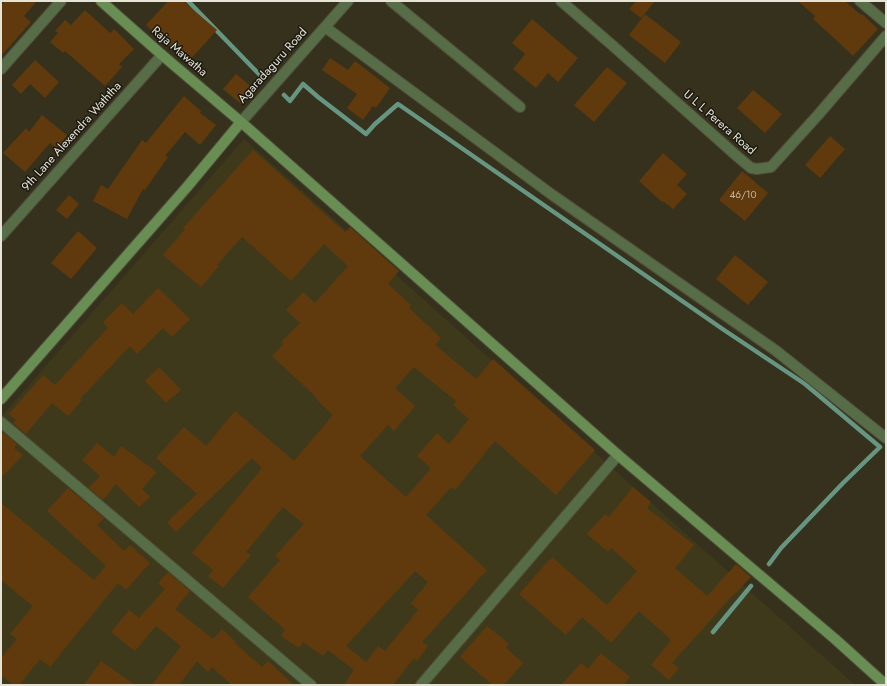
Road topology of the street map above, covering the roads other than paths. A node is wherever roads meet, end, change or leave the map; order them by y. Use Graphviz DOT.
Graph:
graph roads {
  1 [pos="61,1"];
  2 [pos="101,1"];
  3 [pos="348,1"];
  4 [pos="391,1"];
  5 [pos="561,1"];
  6 [pos="860,1"];
  7 [pos="886,23"];
  8 [pos="325,27"];
  9 [pos="886,36"];
  10 [pos="162,55"];
  11 [pos="1,68"];
  12 [pos="520,107"];
  13 [pos="241,122"];
  14 [pos="1,236"];
  15 [pos="1,399"];
  16 [pos="1,422"];
  17 [pos="886,438"];
  18 [pos="618,455"];
  19 [pos="311,685"];
  20 [pos="421,685"];
  21 [pos="886,685"];
  1 -- 11 [label="street"];
  2 -- 10 [label="street, Raja Mawatha"];
  3 -- 8 [label="street, Agaradaguru Road"];
  4 -- 12 [label="street"];
  5 -- 9 [label="street, U L L Perera Road"];
  6 -- 7 [label="street"];
  8 -- 13 [label="street, Agaradaguru Road"];
  8 -- 17 [label="street"];
  10 -- 13 [label="street, Raja Mawatha"];
  10 -- 14 [label="street, 9th Lane Alexendra Waththa"];
  13 -- 15 [label="street"];
  13 -- 18 [label="street, Raja Mawatha"];
  16 -- 19 [label="street"];
  18 -- 20 [label="street"];
  18 -- 21 [label="street, Raja Mawatha"];
}
